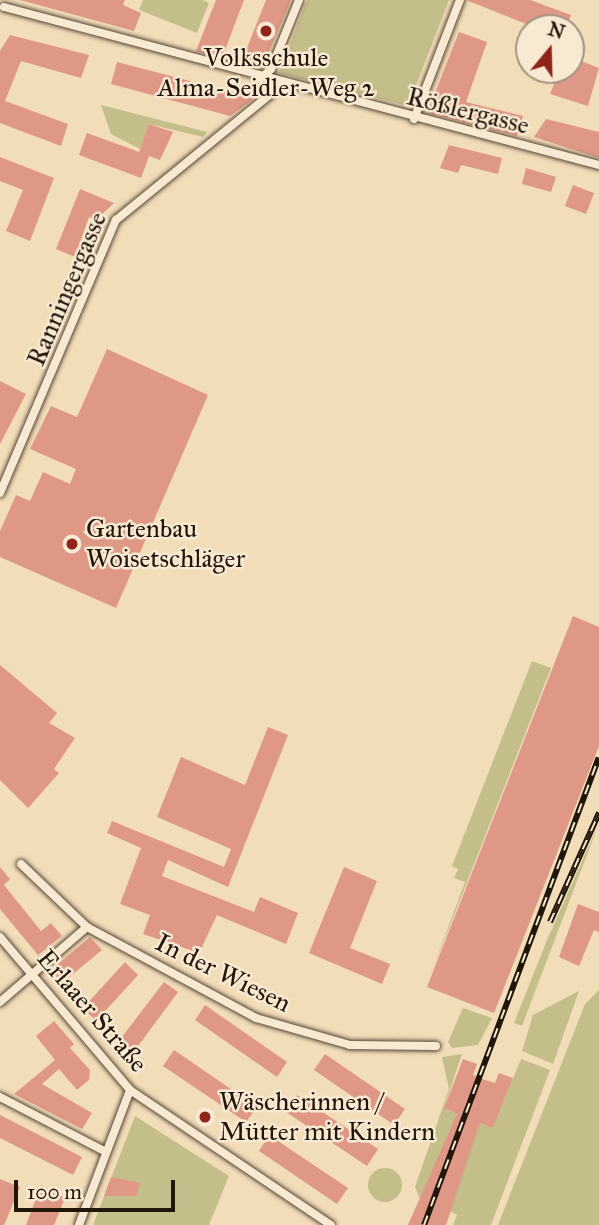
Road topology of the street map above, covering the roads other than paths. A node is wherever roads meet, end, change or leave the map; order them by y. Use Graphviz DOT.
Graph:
graph roads {
  1 [pos="299,0"];
  2 [pos="460,0"];
  3 [pos="3,6"];
  4 [pos="260,79"];
  5 [pos="283,84"];
  6 [pos="414,119"];
  7 [pos="599,165"];
  8 [pos="0,493"];
  9 [pos="21,863"];
  10 [pos="87,928"];
  11 [pos="0,937"];
  12 [pos="32,975"];
  13 [pos="0,1002"];
  14 [pos="436,1046"];
  15 [pos="130,1090"];
  16 [pos="0,1097"];
  17 [pos="106,1152"];
  18 [pos="79,1225"];
  19 [pos="331,1225"];
  1 -- 4 [label="street"];
  2 -- 6 [label="street"];
  3 -- 4 [label="street, Rößlergasse"];
  4 -- 5 [label="street, Rößlergasse"];
  5 -- 6 [label="street, Rößlergasse"];
  5 -- 8 [label="street, Ranningergasse"];
  6 -- 7 [label="street, Rößlergasse"];
  9 -- 10 [label="street, In der Wiesen"];
  10 -- 12 [label="street"];
  10 -- 14 [label="street, In der Wiesen"];
  11 -- 12 [label="street, Erlaaer Straße"];
  12 -- 13 [label="street"];
  12 -- 15 [label="street, Erlaaer Straße"];
  15 -- 17 [label="street"];
  15 -- 19 [label="street, Erlaaer Straße"];
  16 -- 17 [label="street"];
  17 -- 18 [label="street"];
}
